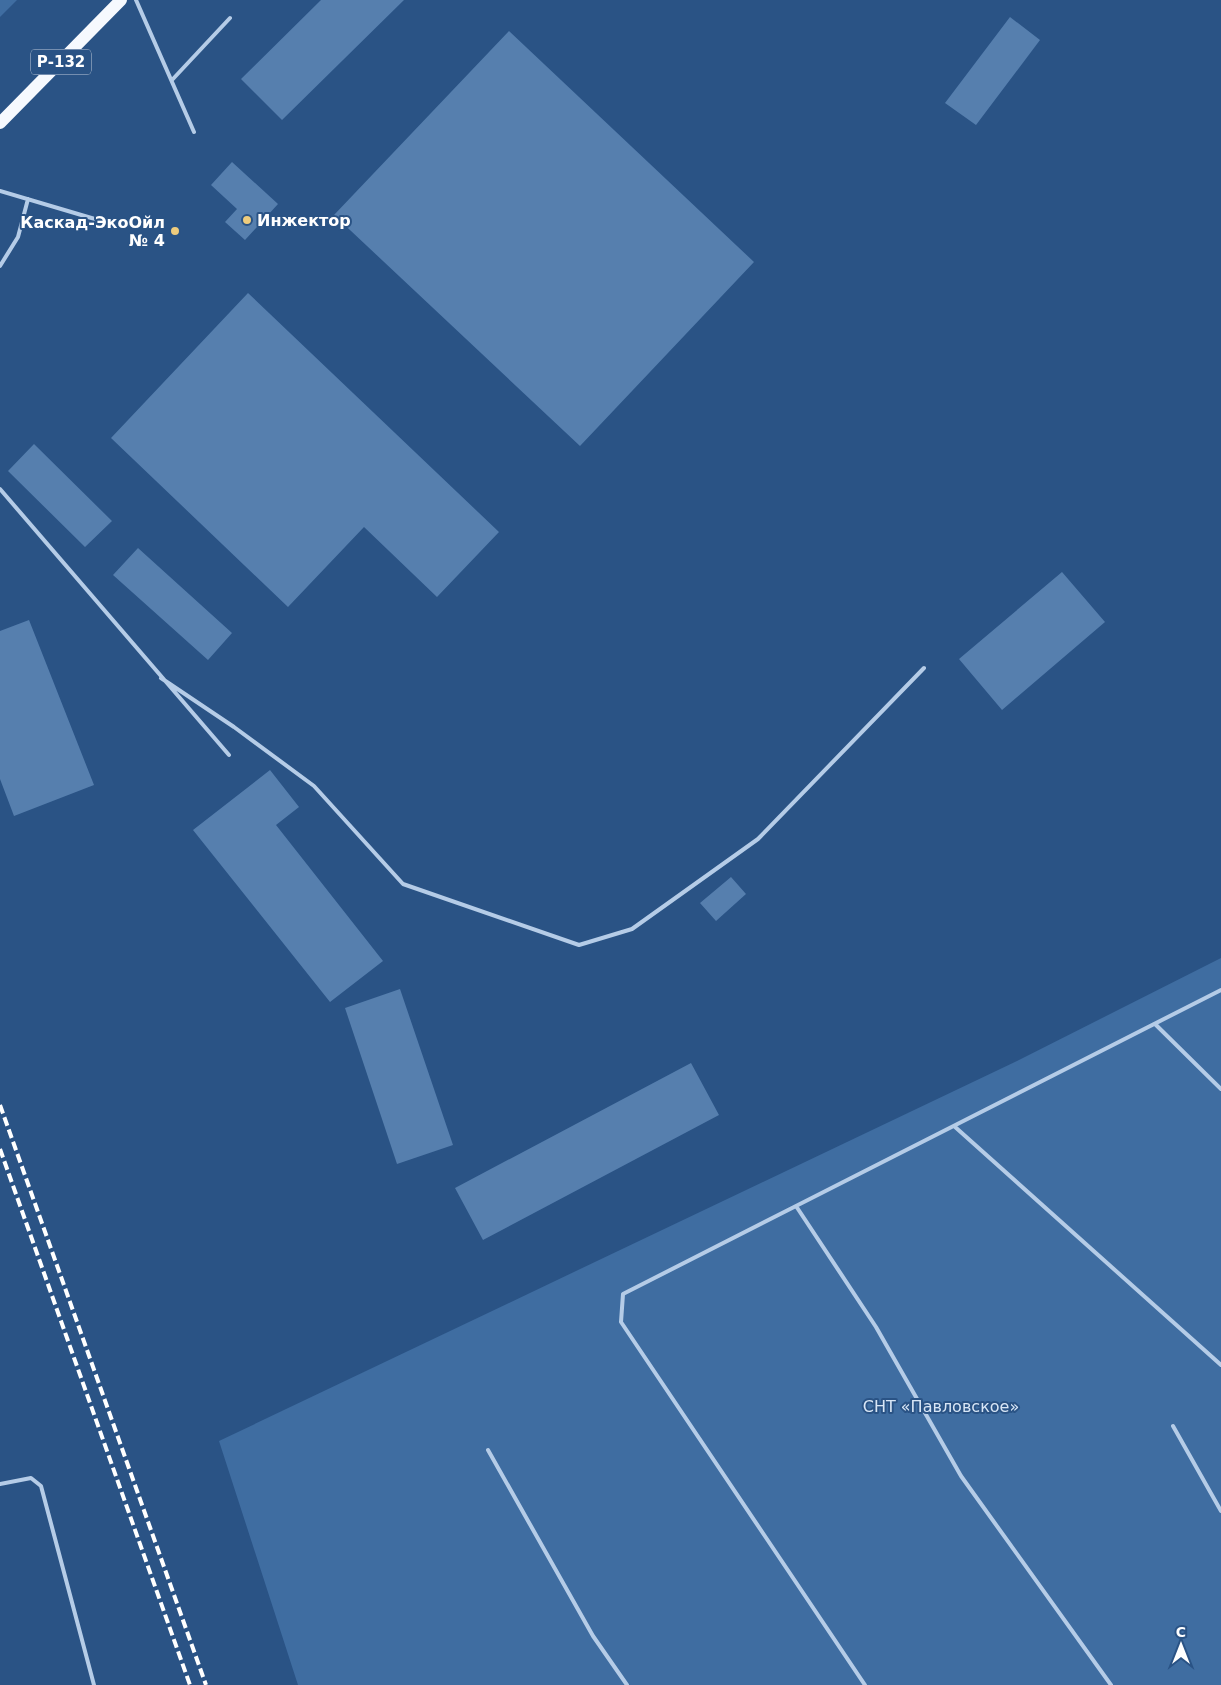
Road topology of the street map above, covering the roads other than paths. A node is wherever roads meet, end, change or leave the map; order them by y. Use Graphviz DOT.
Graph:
graph roads {
  1 [pos="121,0"];
  2 [pos="136,0"];
  3 [pos="230,18"];
  4 [pos="172,80"];
  5 [pos="0,123"];
  6 [pos="194,132"];
  7 [pos="0,191"];
  8 [pos="28,199"];
  9 [pos="105,222"];
  10 [pos="0,266"];
  11 [pos="0,489"];
  12 [pos="924,668"];
  13 [pos="161,678"];
  14 [pos="229,756"];
  15 [pos="1221,990"];
  16 [pos="1156,1024"];
  17 [pos="1221,1089"];
  18 [pos="954,1126"];
  19 [pos="796,1206"];
  20 [pos="1221,1365"];
  21 [pos="1172,1426"];
  22 [pos="488,1450"];
  23 [pos="0,1484"];
  24 [pos="1221,1511"];
  25 [pos="94,1685"];
  26 [pos="627,1685"];
  27 [pos="865,1685"];
  28 [pos="1110,1685"];
  1 -- 5 [label="main road, Р-132"];
  2 -- 4 [label="lane"];
  3 -- 4 [label="lane"];
  4 -- 6 [label="lane"];
  7 -- 8 [label="lane"];
  8 -- 9 [label="lane"];
  8 -- 10 [label="lane"];
  11 -- 13 [label="lane"];
  12 -- 13 [label="lane"];
  13 -- 14 [label="lane"];
  15 -- 16 [label="lane"];
  16 -- 17 [label="lane"];
  16 -- 18 [label="lane"];
  18 -- 19 [label="lane"];
  18 -- 20 [label="lane"];
  19 -- 27 [label="lane"];
  19 -- 28 [label="lane"];
  21 -- 24 [label="lane"];
  22 -- 26 [label="lane"];
  23 -- 25 [label="lane"];
}
